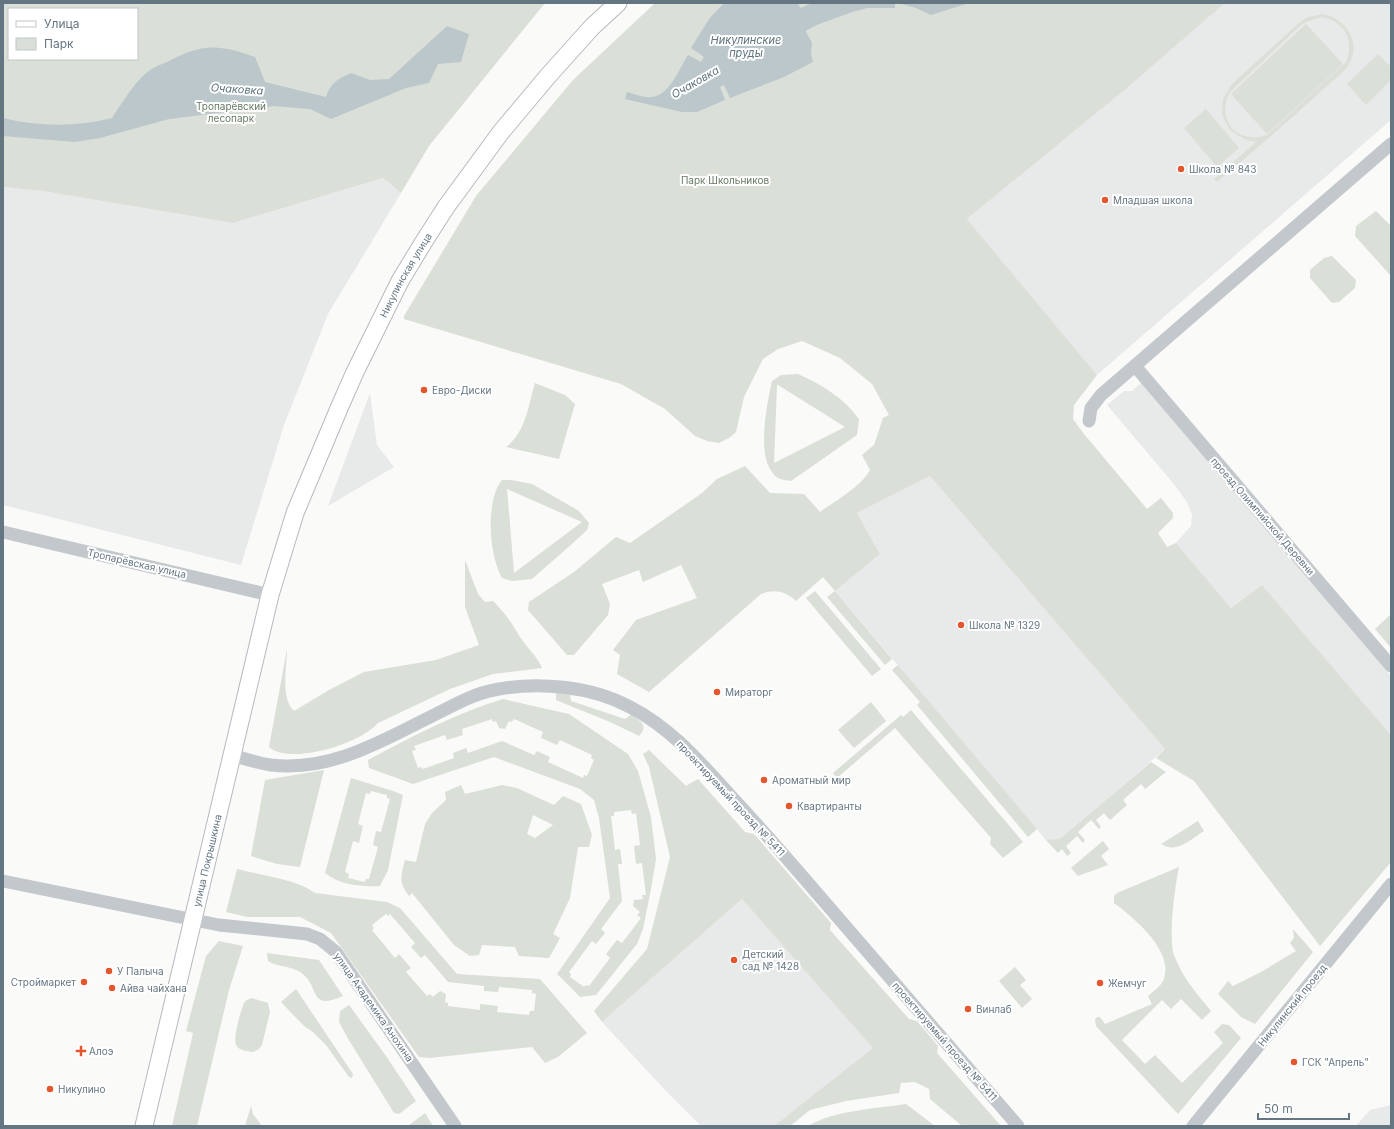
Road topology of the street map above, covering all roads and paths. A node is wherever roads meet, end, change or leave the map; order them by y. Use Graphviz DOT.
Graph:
graph roads {
  1 [pos="618,3"];
  2 [pos="1391,144"];
  3 [pos="1135,366"];
  4 [pos="1089,421"];
  5 [pos="3,532"];
  6 [pos="270,595"];
  7 [pos="1391,666"];
  8 [pos="232,755"];
  9 [pos="3,881"];
  10 [pos="1391,884"];
  11 [pos="194,920"];
  12 [pos="144,1126"];
  13 [pos="455,1126"];
  14 [pos="1018,1126"];
  15 [pos="1193,1126"];
  1 -- 6 [label="main road, Никулинская улица"];
  2 -- 3 [label="street"];
  3 -- 4 [label="street"];
  3 -- 7 [label="street, проезд Олимпийской Деревни"];
  5 -- 6 [label="street, Тропарёвская улица"];
  6 -- 8 [label="main road, улица Покрышкина"];
  8 -- 11 [label="main road, улица Покрышкина"];
  8 -- 14 [label="street, проектируемый проезд № 5411"];
  9 -- 11 [label="street, улица Академика Анохина"];
  10 -- 15 [label="street, Никулинский проезд"];
  11 -- 12 [label="main road, улица Покрышкина"];
  11 -- 13 [label="street, улица Академика Анохина"];
}
